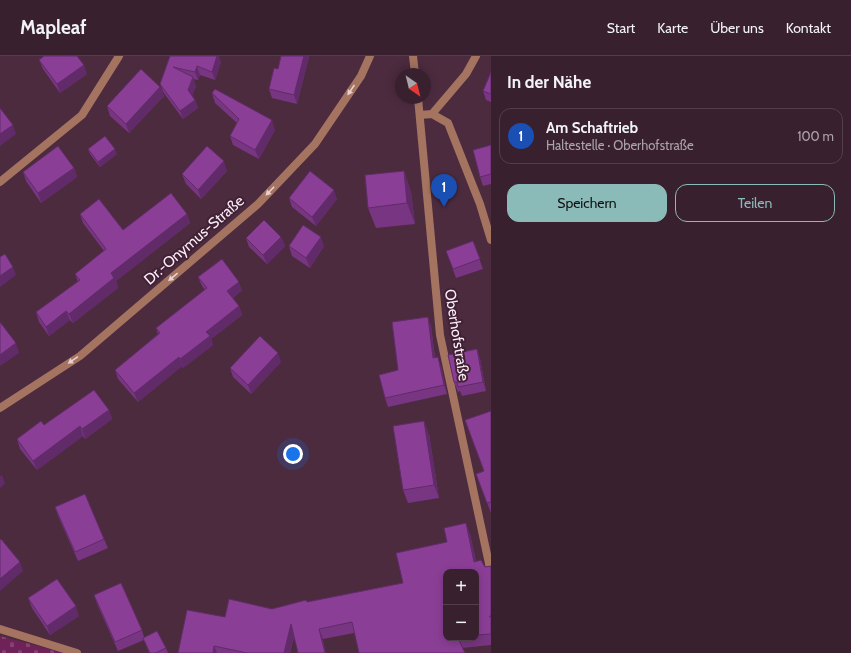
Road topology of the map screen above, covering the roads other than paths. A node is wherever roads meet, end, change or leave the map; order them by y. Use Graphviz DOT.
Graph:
graph roads {
  1 [pos="119,56"];
  2 [pos="370,56"];
  3 [pos="413,56"];
  4 [pos="476,56"];
  5 [pos="414,68"];
  6 [pos="419,104"];
  7 [pos="432,114"];
  8 [pos="420,115"];
  9 [pos="0,182"];
  10 [pos="491,240"];
  11 [pos="0,408"];
  12 [pos="491,573"];
  13 [pos="0,629"];
  14 [pos="77,653"];
  1 -- 9 [label="street"];
  2 -- 11 [label="street, Dr.-Onymus-Straße, one-way"];
  3 -- 5 [label="street"];
  4 -- 7 [label="street"];
  6 -- 8 [label="street, Oberhofstraße"];
  7 -- 8 [label="street"];
  7 -- 10 [label="street"];
  8 -- 12 [label="street, Oberhofstraße"];
  13 -- 14 [label="street"];
}
